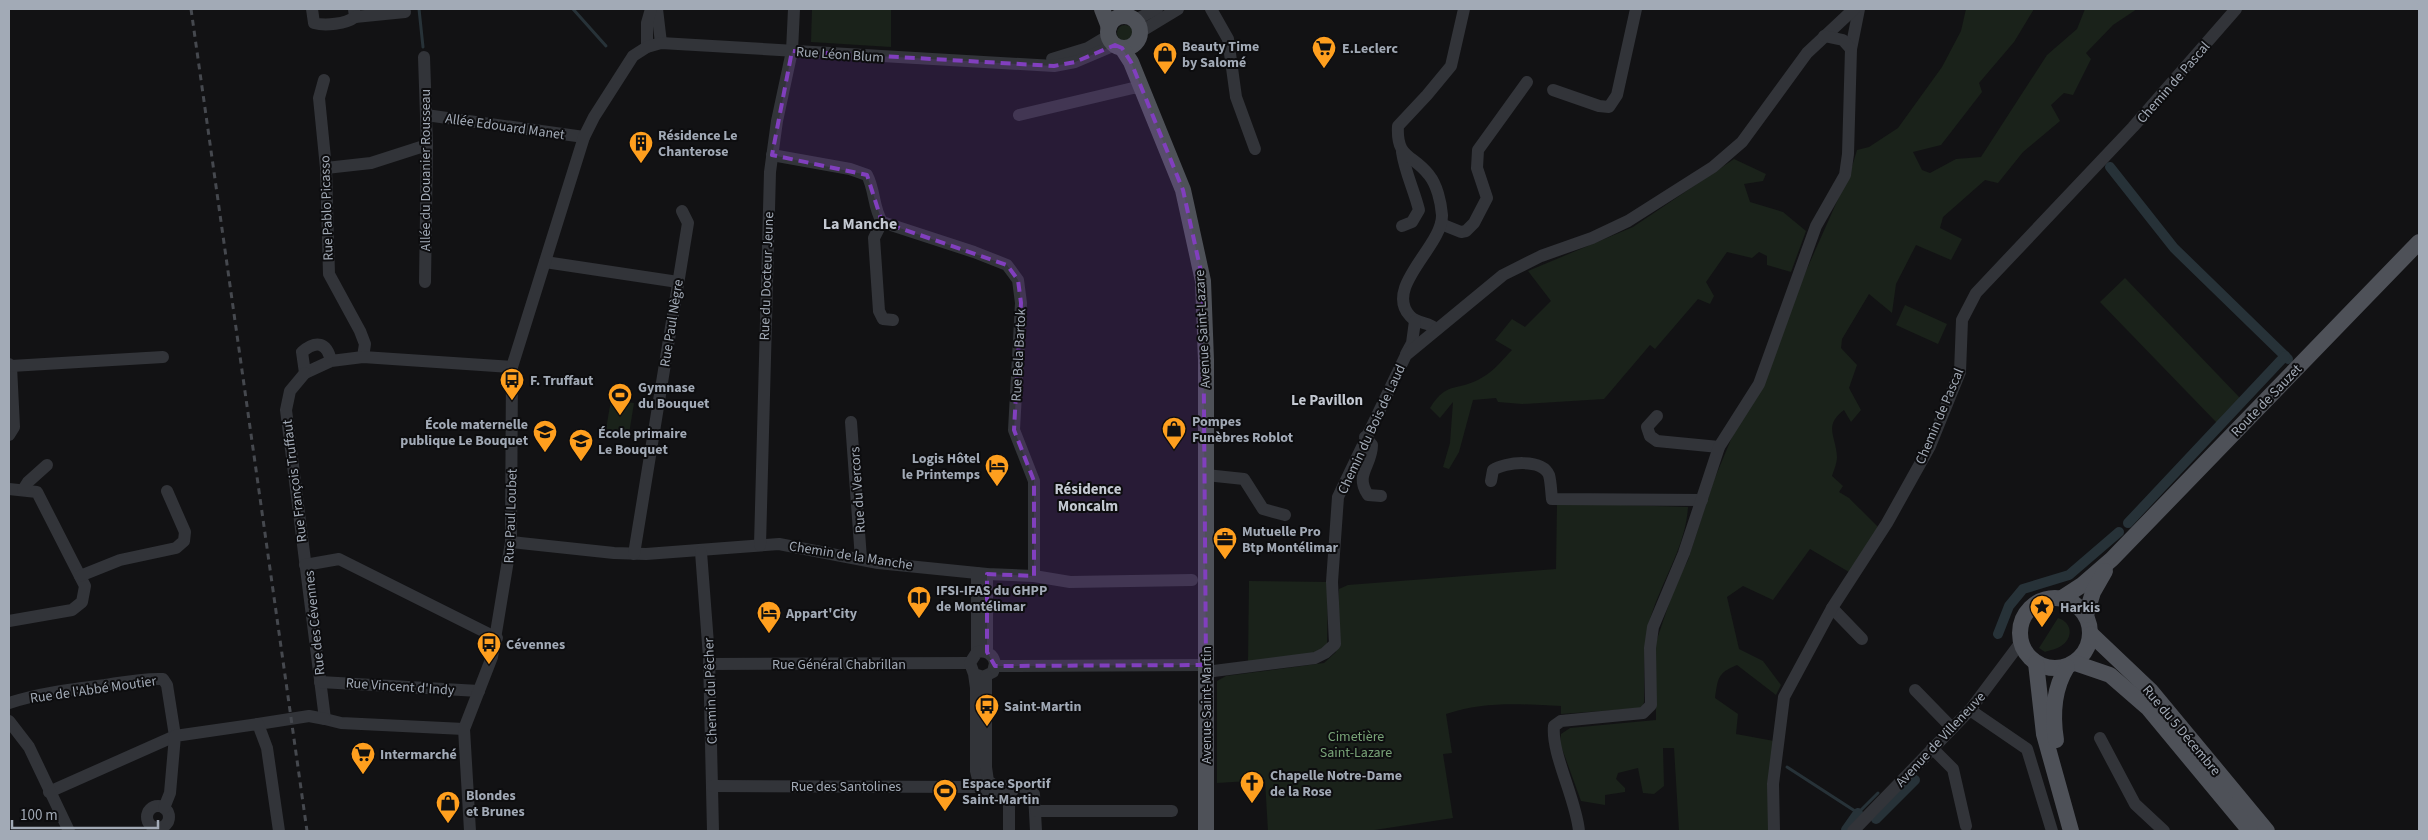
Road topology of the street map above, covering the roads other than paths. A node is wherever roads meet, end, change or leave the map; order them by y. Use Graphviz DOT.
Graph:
graph roads {
  1 [pos="312,9"];
  2 [pos="651,9"];
  3 [pos="657,9"];
  4 [pos="794,9"];
  5 [pos="1102,9"];
  6 [pos="1157,9"];
  7 [pos="1178,9"];
  8 [pos="1211,9"];
  9 [pos="1464,9"];
  10 [pos="1636,9"];
  11 [pos="1854,9"];
  12 [pos="1859,9"];
  13 [pos="2236,9"];
  14 [pos="405,12"];
  15 [pos="354,13"];
  16 [pos="1122,31"];
  17 [pos="1824,36"];
  18 [pos="661,43"];
  19 [pos="647,47"];
  20 [pos="1851,48"];
  21 [pos="792,51"];
  22 [pos="424,57"];
  23 [pos="324,80"];
  24 [pos="1527,82"];
  25 [pos="1141,88"];
  26 [pos="1552,90"];
  27 [pos="1019,115"];
  28 [pos="426,116"];
  29 [pos="584,137"];
  30 [pos="427,146"];
  31 [pos="1255,149"];
  32 [pos="1402,152"];
  33 [pos="772,155"];
  34 [pos="326,168"];
  35 [pos="682,211"];
  36 [pos="882,222"];
  37 [pos="1440,224"];
  38 [pos="1402,226"];
  39 [pos="2419,242"];
  40 [pos="545,262"];
  41 [pos="425,282"];
  42 [pos="678,282"];
  43 [pos="893,320"];
  44 [pos="1415,320"];
  45 [pos="1436,329"];
  46 [pos="1406,355"];
  47 [pos="364,357"];
  48 [pos="164,358"];
  49 [pos="331,361"];
  50 [pos="10,365"];
  51 [pos="512,367"];
  52 [pos="305,373"];
  53 [pos="1657,416"];
  54 [pos="851,422"];
  55 [pos="9,435"];
  56 [pos="1365,437"];
  57 [pos="1719,447"];
  58 [pos="47,465"];
  59 [pos="1206,475"];
  60 [pos="1491,481"];
  61 [pos="9,489"];
  62 [pos="23,490"];
  63 [pos="167,491"];
  64 [pos="1381,496"];
  65 [pos="1702,500"];
  66 [pos="1285,515"];
  67 [pos="511,542"];
  68 [pos="760,545"];
  69 [pos="701,552"];
  70 [pos="634,554"];
  71 [pos="861,559"];
  72 [pos="2112,559"];
  73 [pos="305,565"];
  74 [pos="982,574"];
  75 [pos="80,576"];
  76 [pos="1034,576"];
  77 [pos="1199,580"];
  78 [pos="2062,598"];
  79 [pos="1832,608"];
  80 [pos="2086,615"];
  81 [pos="9,621"];
  82 [pos="2091,634"];
  83 [pos="497,638"];
  84 [pos="1862,639"];
  85 [pos="2021,642"];
  86 [pos="2036,663"];
  87 [pos="709,664"];
  88 [pos="979,664"];
  89 [pos="2071,665"];
  90 [pos="1206,668"];
  91 [pos="320,682"];
  92 [pos="1915,690"];
  93 [pos="480,691"];
  94 [pos="9,703"];
  95 [pos="1970,710"];
  96 [pos="325,720"];
  97 [pos="9,721"];
  98 [pos="258,724"];
  99 [pos="1952,728"];
  100 [pos="464,729"];
  101 [pos="174,736"];
  102 [pos="2100,738"];
  103 [pos="1932,748"];
  104 [pos="712,786"];
  105 [pos="980,786"];
  106 [pos="49,792"];
  107 [pos="1013,792"];
  108 [pos="164,808"];
  109 [pos="1036,811"];
  110 [pos="1172,811"];
  111 [pos="1966,826"];
  112 [pos="69,831"];
  113 [pos="280,831"];
  114 [pos="470,831"];
  115 [pos="713,831"];
  116 [pos="1009,831"];
  117 [pos="1036,831"];
  118 [pos="1206,831"];
  119 [pos="1579,831"];
  120 [pos="1774,831"];
  121 [pos="1853,831"];
  122 [pos="2052,831"];
  123 [pos="2071,831"];
  124 [pos="2081,831"];
  125 [pos="2164,831"];
  126 [pos="2250,831"];
  127 [pos="2267,831"];
  1 -- 15 [label="street"];
  2 -- 19 [label="street"];
  3 -- 18 [label="street"];
  4 -- 21 [label="street, Rue du Docteur Jeune"];
  5 -- 16 [label="main road, Avenue Saint-Lazare"];
  6 -- 16 [label="street"];
  7 -- 16 [label="street"];
  8 -- 31 [label="street"];
  9 -- 32 [label="street"];
  10 -- 26 [label="street"];
  11 -- 17 [label="street, Chemin du Bois de Laud"];
  12 -- 20 [label="street"];
  13 -- 79 [label="street, Chemin de Pascal"];
  14 -- 15 [label="street"];
  16 -- 21 [label="street, Rue Léon Blum"];
  16 -- 25 [label="main road, Avenue Saint-Lazare"];
  17 -- 20 [label="street"];
  17 -- 45 [label="street, Chemin du Bois de Laud"];
  18 -- 19 [label="street, Rue Léon Blum"];
  18 -- 21 [label="street, Rue Léon Blum"];
  19 -- 29 [label="street, Rue Paul Loubet"];
  20 -- 57 [label="street"];
  21 -- 33 [label="street, Rue du Docteur Jeune"];
  22 -- 28 [label="street, Allée du Douanier Rousseau"];
  23 -- 34 [label="street, Rue Pablo Picasso"];
  24 -- 37 [label="street"];
  25 -- 27 [label="street"];
  25 -- 59 [label="main road, Avenue Saint-Lazare"];
  28 -- 29 [label="street, Allée Edouard Manet"];
  28 -- 30 [label="street, Allée du Douanier Rousseau"];
  29 -- 40 [label="street, Rue Paul Loubet"];
  30 -- 34 [label="street"];
  30 -- 41 [label="street, Allée du Douanier Rousseau"];
  32 -- 37 [label="street"];
  32 -- 38 [label="street"];
  33 -- 36 [label="street"];
  33 -- 68 [label="street, Rue du Docteur Jeune"];
  34 -- 47 [label="street, Rue Pablo Picasso"];
  35 -- 42 [label="street, Rue Paul Nègre"];
  36 -- 43 [label="street"];
  36 -- 76 [label="street, Rue Bela Bartok"];
  37 -- 44 [label="street"];
  39 -- 72 [label="main road, Route de Sauzet"];
  40 -- 42 [label="street"];
  40 -- 51 [label="street, Rue Paul Loubet"];
  42 -- 70 [label="street, Rue Paul Nègre"];
  44 -- 45 [label="street"];
  44 -- 46 [label="street"];
  45 -- 46 [label="street, Chemin du Bois de Laud"];
  46 -- 56 [label="street, Chemin du Bois de Laud"];
  47 -- 49 [label="street, Rue François Truffaut"];
  47 -- 51 [label="street, Rue François Truffaut"];
  48 -- 50 [label="street"];
  49 -- 52 [label="street, Rue François Truffaut"];
  49 -- 52 [label="street"];
  50 -- 55 [label="street"];
  51 -- 67 [label="street, Rue Paul Loubet"];
  52 -- 73 [label="street, Rue François Truffaut"];
  53 -- 57 [label="street"];
  54 -- 71 [label="street, Rue du Vercors"];
  56 -- 64 [label="street"];
  56 -- 90 [label="street, Chemin du Bois de Laud"];
  57 -- 65 [label="street"];
  58 -- 62 [label="street"];
  59 -- 66 [label="street"];
  59 -- 77 [label="main road, Avenue Saint-Lazare"];
  60 -- 65 [label="street"];
  61 -- 62 [label="street"];
  62 -- 75 [label="street"];
  63 -- 75 [label="street"];
  65 -- 119 [label="street"];
  67 -- 70 [label="street, Chemin de la Manche"];
  67 -- 83 [label="street, Rue Paul Loubet"];
  68 -- 69 [label="street, Chemin de la Manche"];
  68 -- 71 [label="street, Chemin de la Manche"];
  69 -- 70 [label="street, Chemin de la Manche"];
  69 -- 87 [label="street, Chemin du Pêcher"];
  71 -- 74 [label="street, Chemin de la Manche"];
  72 -- 78 [label="main road, Route de Sauzet"];
  72 -- 80 [label="main road, Route de Sauzet"];
  73 -- 83 [label="street, Rue des Cévennes"];
  73 -- 91 [label="street, Rue des Cévennes"];
  74 -- 76 [label="street, Chemin de la Manche"];
  74 -- 88 [label="street"];
  75 -- 81 [label="street"];
  76 -- 77 [label="street, Chemin de la Manche"];
  77 -- 90 [label="main road, Avenue Saint-Martin"];
  78 -- 80 [label="main road"];
  78 -- 85 [label="main road"];
  79 -- 84 [label="street"];
  79 -- 120 [label="street, Chemin de Pascal"];
  80 -- 82 [label="main road"];
  82 -- 89 [label="main road"];
  82 -- 127 [label="main road, Rue du 5 Décembre"];
  83 -- 93 [label="street, Rue Paul Loubet"];
  85 -- 86 [label="main road"];
  85 -- 95 [label="street, Avenue de Villeneuve"];
  86 -- 89 [label="main road"];
  86 -- 123 [label="main road"];
  87 -- 88 [label="street, Rue Général Chabrillan"];
  87 -- 104 [label="street, Chemin du Pêcher"];
  88 -- 90 [label="street"];
  88 -- 105 [label="street"];
  88 -- 107 [label="street"];
  89 -- 124 [label="main road"];
  89 -- 126 [label="main road, Rue du 5 Décembre"];
  90 -- 118 [label="main road, Avenue Saint-Martin"];
  91 -- 93 [label="street, Rue Vincent d'Indy"];
  91 -- 96 [label="street, Rue des Cévennes"];
  92 -- 99 [label="street"];
  93 -- 100 [label="street, Rue Paul Loubet"];
  94 -- 101 [label="street, Rue de l'Abbé Moutier"];
  95 -- 99 [label="street, Avenue de Villeneuve"];
  95 -- 122 [label="street"];
  96 -- 98 [label="street"];
  96 -- 100 [label="street"];
  97 -- 106 [label="street"];
  98 -- 101 [label="street"];
  98 -- 113 [label="street"];
  99 -- 103 [label="street, Avenue de Villeneuve"];
  100 -- 114 [label="street, Rue Paul Loubet"];
  101 -- 106 [label="street"];
  101 -- 108 [label="street"];
  102 -- 125 [label="street"];
  103 -- 111 [label="street"];
  103 -- 121 [label="street, Avenue de Villeneuve"];
  104 -- 105 [label="street, Rue des Santolines"];
  104 -- 115 [label="street, Chemin du Pêcher"];
  105 -- 107 [label="street, Rue des Santolines"];
  106 -- 112 [label="street"];
  107 -- 109 [label="street"];
  107 -- 116 [label="street"];
  109 -- 110 [label="street"];
  109 -- 117 [label="street"];
}
